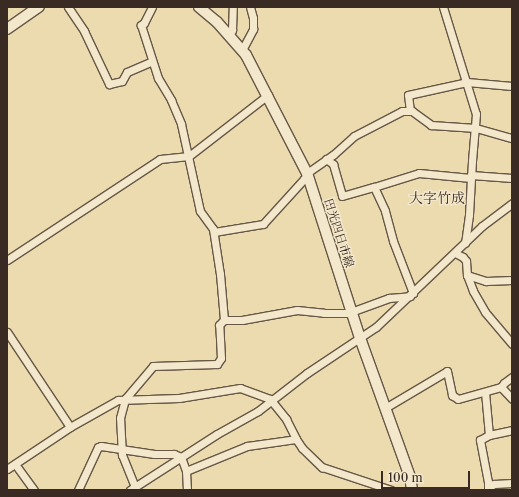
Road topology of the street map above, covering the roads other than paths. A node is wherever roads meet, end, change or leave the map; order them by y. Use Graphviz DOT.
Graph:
graph roads {
  1 [pos="39,7"];
  2 [pos="68,7"];
  3 [pos="152,7"];
  4 [pos="199,7"];
  5 [pos="232,7"];
  6 [pos="250,7"];
  7 [pos="443,7"];
  8 [pos="7,29"];
  9 [pos="229,36"];
  10 [pos="242,50"];
  11 [pos="151,62"];
  12 [pos="467,82"];
  13 [pos="512,86"];
  14 [pos="268,95"];
  15 [pos="410,111"];
  16 [pos="476,128"];
  17 [pos="512,138"];
  18 [pos="189,156"];
  19 [pos="326,160"];
  20 [pos="308,176"];
  21 [pos="471,176"];
  22 [pos="512,178"];
  23 [pos="374,187"];
  24 [pos="512,202"];
  25 [pos="214,232"];
  26 [pos="465,243"];
  27 [pos="455,253"];
  28 [pos="7,260"];
  29 [pos="467,275"];
  30 [pos="512,280"];
  31 [pos="411,295"];
  32 [pos="351,312"];
  33 [pos="224,320"];
  34 [pos="7,332"];
  35 [pos="360,338"];
  36 [pos="512,344"];
  37 [pos="512,377"];
  38 [pos="501,387"];
  39 [pos="485,392"];
  40 [pos="125,399"];
  41 [pos="512,399"];
  42 [pos="272,402"];
  43 [pos="385,408"];
  44 [pos="70,427"];
  45 [pos="512,430"];
  46 [pos="489,435"];
  47 [pos="296,439"];
  48 [pos="121,449"];
  49 [pos="181,457"];
  50 [pos="16,464"];
  51 [pos="7,470"];
  52 [pos="186,471"];
  53 [pos="512,483"];
  54 [pos="135,488"];
  55 [pos="488,488"];
  56 [pos="34,490"];
  57 [pos="78,490"];
  58 [pos="187,490"];
  59 [pos="391,490"];
  60 [pos="412,490"];
  1 -- 8 [label="main road"];
  2 -- 11 [label="street"];
  3 -- 11 [label="street"];
  4 -- 9 [label="main road, 田光四日市線"];
  5 -- 9 [label="street"];
  6 -- 10 [label="street"];
  7 -- 12 [label="street"];
  9 -- 10 [label="main road, 田光四日市線"];
  10 -- 14 [label="main road, 田光四日市線"];
  11 -- 18 [label="street"];
  12 -- 13 [label="street"];
  12 -- 15 [label="street"];
  12 -- 16 [label="street"];
  14 -- 18 [label="street"];
  14 -- 20 [label="main road, 田光四日市線"];
  15 -- 16 [label="street"];
  15 -- 19 [label="street"];
  16 -- 17 [label="street"];
  16 -- 21 [label="street"];
  18 -- 25 [label="street"];
  18 -- 28 [label="street"];
  19 -- 20 [label="street"];
  19 -- 23 [label="street"];
  20 -- 25 [label="street"];
  20 -- 32 [label="main road, 田光四日市線"];
  21 -- 22 [label="street"];
  21 -- 23 [label="street"];
  21 -- 26 [label="street"];
  23 -- 31 [label="street"];
  24 -- 26 [label="street"];
  25 -- 33 [label="street"];
  26 -- 27 [label="street"];
  27 -- 29 [label="street"];
  27 -- 31 [label="street"];
  29 -- 30 [label="street"];
  29 -- 36 [label="street"];
  31 -- 32 [label="street"];
  31 -- 35 [label="street"];
  32 -- 33 [label="street"];
  32 -- 35 [label="main road, 田光四日市線"];
  33 -- 40 [label="street"];
  34 -- 44 [label="street"];
  35 -- 42 [label="street"];
  35 -- 43 [label="main road, 田光四日市線"];
  37 -- 38 [label="street"];
  38 -- 39 [label="street"];
  38 -- 41 [label="street"];
  39 -- 43 [label="street"];
  39 -- 46 [label="street"];
  40 -- 42 [label="street"];
  40 -- 44 [label="street"];
  40 -- 48 [label="street"];
  42 -- 47 [label="street"];
  42 -- 49 [label="street"];
  43 -- 60 [label="main road, 田光四日市線"];
  44 -- 50 [label="street"];
  45 -- 46 [label="street"];
  46 -- 55 [label="street"];
  47 -- 52 [label="street"];
  47 -- 59 [label="street"];
  48 -- 49 [label="street"];
  48 -- 54 [label="street"];
  48 -- 57 [label="street"];
  49 -- 52 [label="street"];
  49 -- 54 [label="street"];
  50 -- 51 [label="street"];
  50 -- 56 [label="street"];
  52 -- 58 [label="street"];
  53 -- 55 [label="street"];
}
